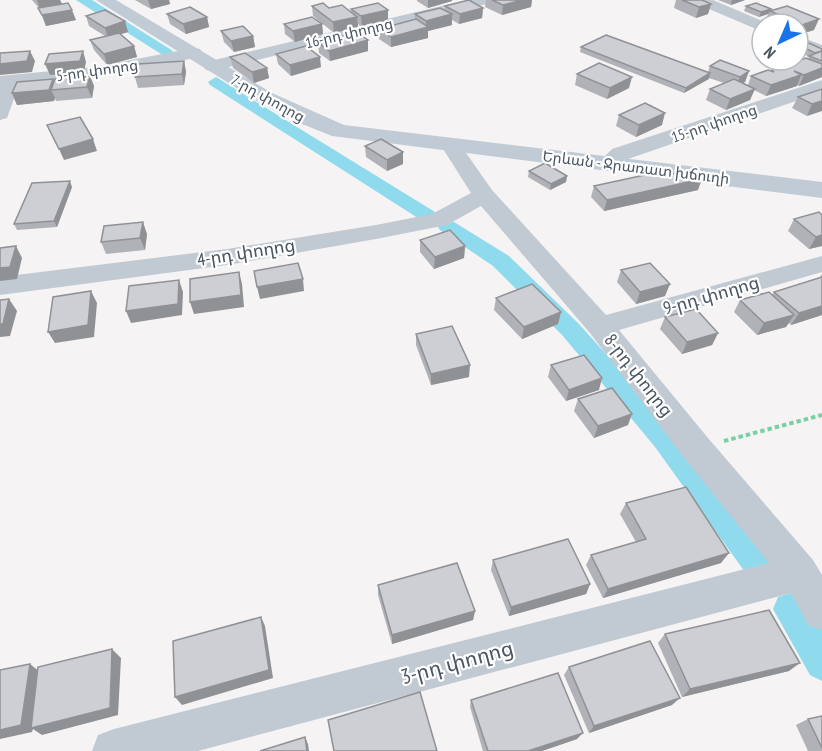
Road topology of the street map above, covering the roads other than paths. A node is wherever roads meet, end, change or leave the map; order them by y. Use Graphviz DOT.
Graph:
graph roads {
  1 [pos="104,0"];
  2 [pos="486,0"];
  3 [pos="700,0"];
  4 [pos="750,21"];
  5 [pos="194,53"];
  6 [pos="212,66"];
  7 [pos="6,81"];
  8 [pos="822,86"];
  9 [pos="0,114"];
  10 [pos="450,144"];
  11 [pos="608,164"];
  12 [pos="822,190"];
  13 [pos="484,195"];
  14 [pos="822,264"];
  15 [pos="0,286"];
  16 [pos="600,326"];
  17 [pos="800,573"];
  18 [pos="822,611"];
  19 [pos="114,751"];
  1 -- 5 [label="main road, 7-րդ փողոց"];
  2 -- 6 [label="street, 16-րդ փողոց"];
  3 -- 4 [label="street"];
  5 -- 6 [label="main road, 7-րդ փողոց"];
  5 -- 7 [label="street, 5-րդ փողոց"];
  6 -- 10 [label="main road, 7-րդ փողոց"];
  7 -- 9 [label="street"];
  8 -- 11 [label="street, 15-րդ փողոց"];
  10 -- 11 [label="main road, Երևան - Ջրառատ խճուղի"];
  10 -- 13 [label="street, 8-րդ փողոց"];
  11 -- 12 [label="main road, Երևան - Ջրառատ խճուղի"];
  13 -- 15 [label="street, 4-րդ փողոց"];
  13 -- 16 [label="street, 8-րդ փողոց"];
  14 -- 16 [label="street, 9-րդ փողոց"];
  16 -- 17 [label="street, 8-րդ փողոց"];
  17 -- 18 [label="street, 8-րդ փողոց"];
  17 -- 19 [label="street, 3-րդ փողոց"];
}
